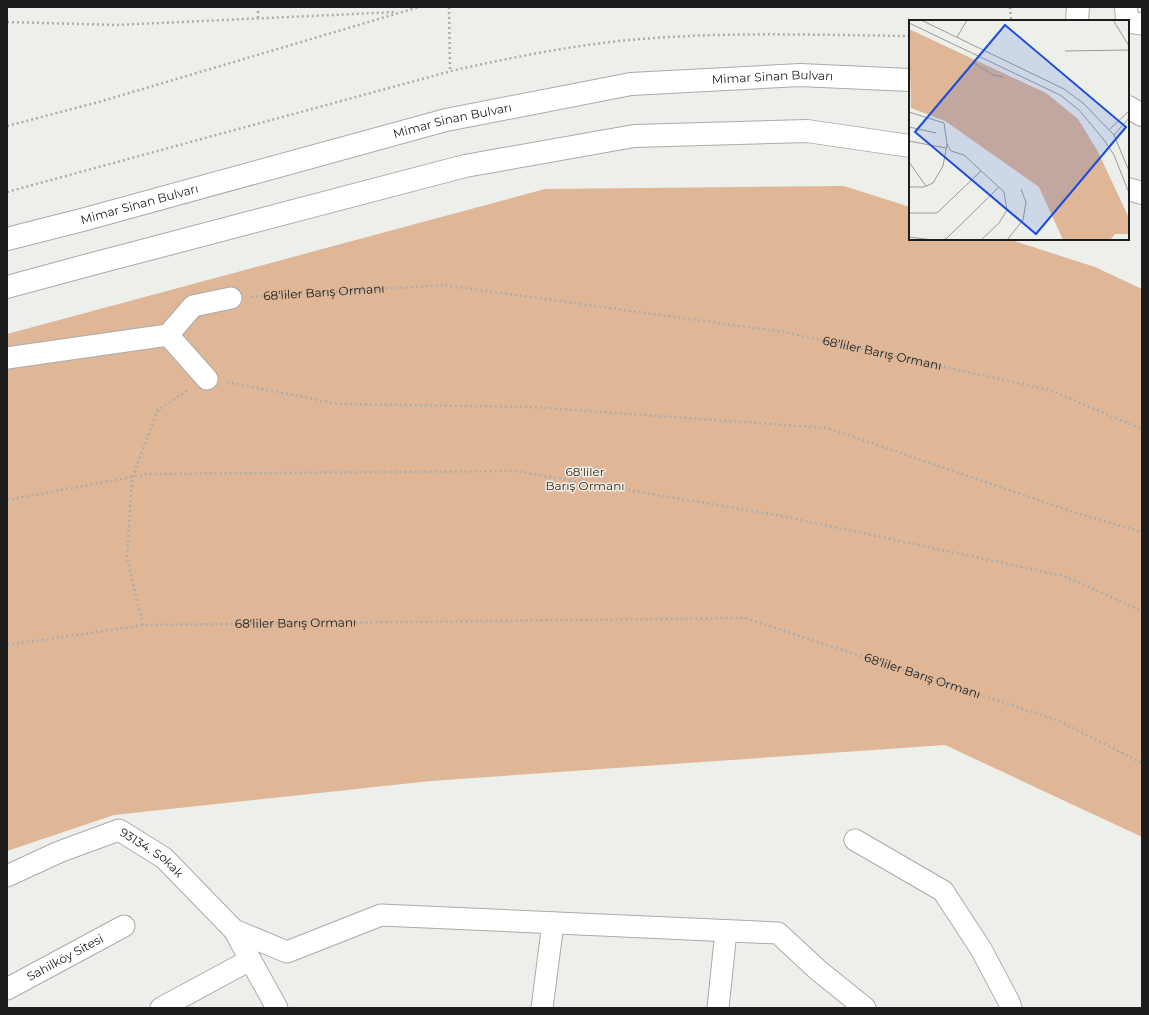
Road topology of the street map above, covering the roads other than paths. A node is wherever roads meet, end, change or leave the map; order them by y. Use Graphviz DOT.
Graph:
graph roads {
  1 [pos="1078,7"];
  2 [pos="1126,7"];
  3 [pos="1077,20"];
  4 [pos="1127,20"];
  5 [pos="1129,22"];
  6 [pos="1142,24"];
  7 [pos="909,80"];
  8 [pos="1129,108"];
  9 [pos="1142,115"];
  10 [pos="909,146"];
  11 [pos="1129,189"];
  12 [pos="1142,193"];
  13 [pos="7,239"];
  14 [pos="7,287"];
  15 [pos="231,298"];
  16 [pos="168,335"];
  17 [pos="7,358"];
  18 [pos="207,378"];
  19 [pos="855,840"];
  20 [pos="7,876"];
  21 [pos="553,923"];
  22 [pos="124,926"];
  23 [pos="234,930"];
  24 [pos="726,930"];
  25 [pos="250,960"];
  26 [pos="7,989"];
  27 [pos="161,1008"];
  28 [pos="277,1008"];
  29 [pos="542,1008"];
  30 [pos="718,1008"];
  31 [pos="865,1008"];
  32 [pos="1011,1008"];
  1 -- 3 [label="main road"];
  2 -- 4 [label="main road"];
  5 -- 6 [label="street"];
  7 -- 13 [label="main road, Mimar Sinan Bulvarı"];
  8 -- 9 [label="main road"];
  10 -- 14 [label="main road"];
  11 -- 12 [label="main road"];
  15 -- 16 [label="street"];
  16 -- 17 [label="street"];
  16 -- 18 [label="street"];
  19 -- 32 [label="street"];
  20 -- 23 [label="street, 93134. Sokak"];
  21 -- 23 [label="street"];
  21 -- 24 [label="street"];
  21 -- 29 [label="street"];
  22 -- 26 [label="street, Sahilköy Sitesi"];
  23 -- 25 [label="street"];
  24 -- 30 [label="street"];
  24 -- 31 [label="street"];
  25 -- 27 [label="street"];
  25 -- 28 [label="street"];
}
